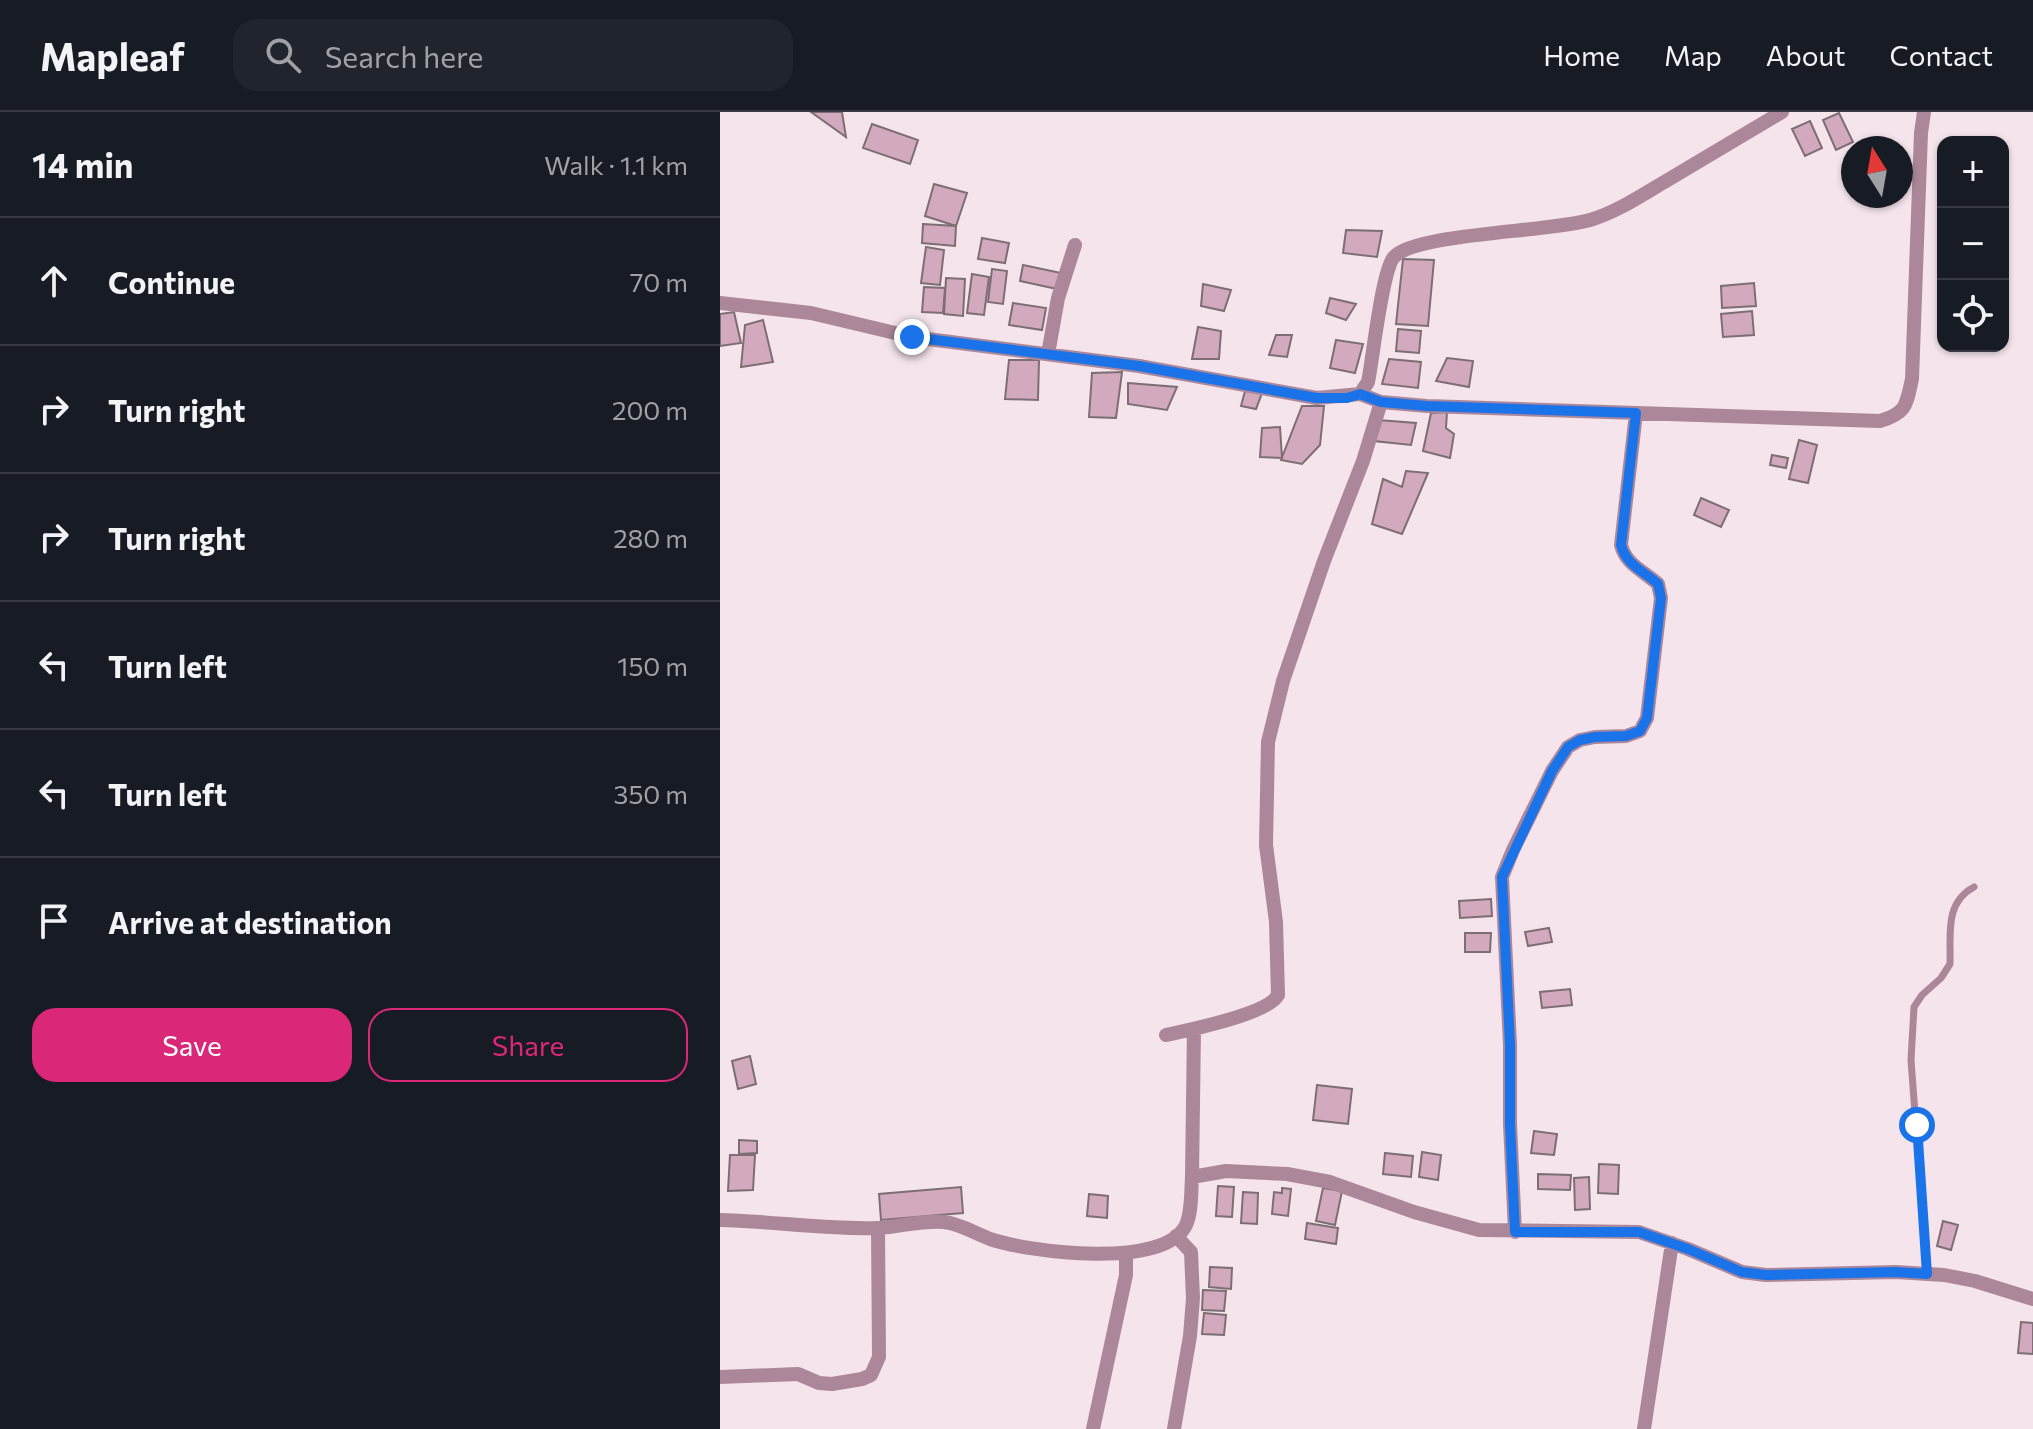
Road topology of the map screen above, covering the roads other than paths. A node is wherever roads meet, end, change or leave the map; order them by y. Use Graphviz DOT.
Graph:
graph roads {
  1 [pos="1782,112"];
  2 [pos="1924,112"];
  3 [pos="1075,245"];
  4 [pos="720,303"];
  5 [pos="1048,354"];
  6 [pos="1360,394"];
  7 [pos="1381,402"];
  8 [pos="1636,413"];
  9 [pos="1974,887"];
  10 [pos="1194,1029"];
  11 [pos="1166,1035"];
  12 [pos="1192,1177"];
  13 [pos="720,1220"];
  14 [pos="878,1228"];
  15 [pos="1515,1232"];
  16 [pos="1180,1239"];
  17 [pos="1672,1243"];
  18 [pos="1127,1263"];
  19 [pos="1927,1274"];
  20 [pos="2033,1299"];
  21 [pos="720,1377"];
  22 [pos="1093,1429"];
  23 [pos="1174,1429"];
  24 [pos="1644,1429"];
  1 -- 6 [label="street"];
  2 -- 8 [label="street"];
  3 -- 5 [label="street"];
  4 -- 5 [label="street"];
  5 -- 6 [label="street"];
  6 -- 7 [label="street"];
  7 -- 8 [label="street"];
  7 -- 10 [label="street"];
  8 -- 15 [label="street"];
  9 -- 19 [label="lane"];
  10 -- 11 [label="street"];
  10 -- 12 [label="street"];
  12 -- 15 [label="street"];
  12 -- 16 [label="street"];
  13 -- 14 [label="street"];
  14 -- 18 [label="street"];
  14 -- 21 [label="street"];
  15 -- 17 [label="street"];
  16 -- 18 [label="street"];
  16 -- 23 [label="street"];
  17 -- 19 [label="street"];
  17 -- 24 [label="street"];
  18 -- 22 [label="street"];
  19 -- 20 [label="street"];
}
